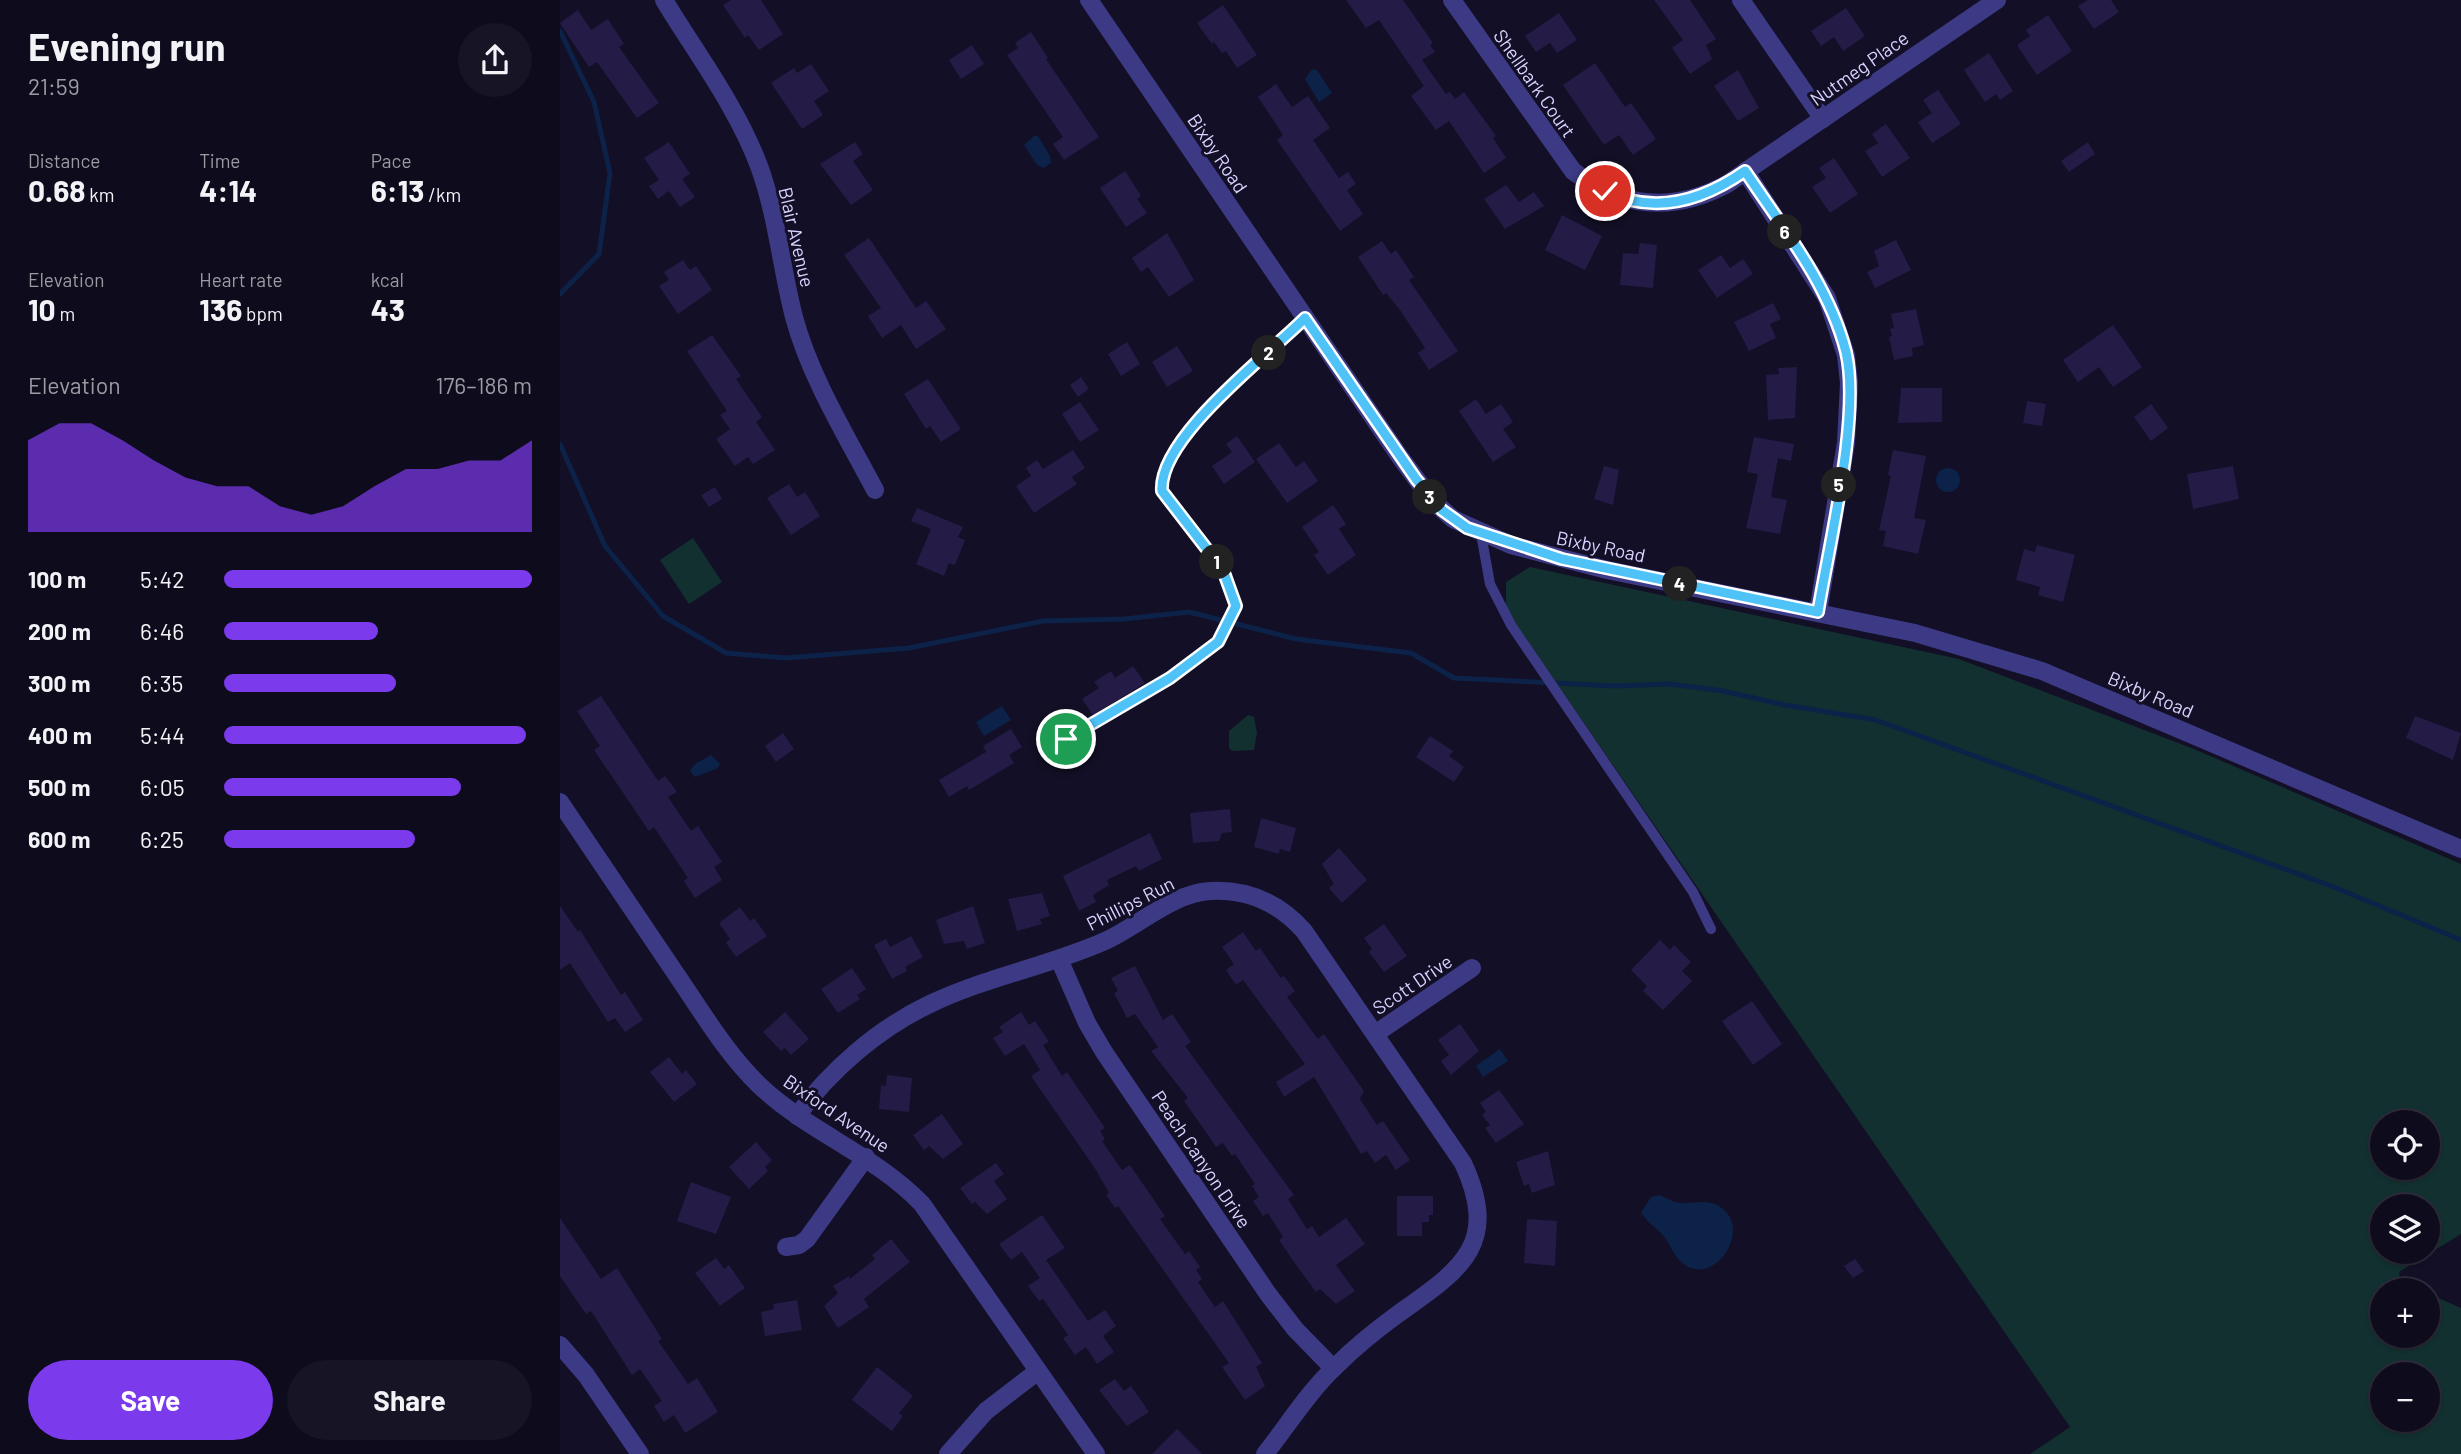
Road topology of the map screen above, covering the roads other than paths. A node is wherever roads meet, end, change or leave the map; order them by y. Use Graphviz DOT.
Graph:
graph roads {
  1 [pos="664,0"];
  2 [pos="1089,0"];
  3 [pos="1452,0"];
  4 [pos="1741,0"];
  5 [pos="1997,0"];
  6 [pos="1823,120"];
  7 [pos="1745,171"];
  8 [pos="1305,318"];
  9 [pos="875,490"];
  10 [pos="1481,534"];
  11 [pos="1818,612"];
  12 [pos="1066,739"];
  13 [pos="560,802"];
  14 [pos="2461,849"];
  15 [pos="1711,929"];
  16 [pos="1059,959"];
  17 [pos="1472,968"];
  18 [pos="1375,1034"];
  19 [pos="797,1116"];
  20 [pos="866,1157"];
  21 [pos="786,1247"];
  22 [pos="560,1345"];
  23 [pos="1333,1368"];
  24 [pos="1038,1371"];
  25 [pos="636,1453"];
  26 [pos="948,1454"];
  27 [pos="1096,1454"];
  28 [pos="1265,1454"];
  1 -- 9 [label="street, Blair Avenue"];
  2 -- 8 [label="street, Bixby Road"];
  3 -- 7 [label="street, Shellbark Court"];
  4 -- 6 [label="street"];
  5 -- 6 [label="street, Nutmeg Place"];
  6 -- 7 [label="street, Nutmeg Place"];
  7 -- 11 [label="street"];
  8 -- 10 [label="street, Bixby Road"];
  8 -- 12 [label="lane"];
  10 -- 11 [label="street, Bixby Road"];
  10 -- 15 [label="lane"];
  11 -- 14 [label="street, Bixby Road"];
  13 -- 19 [label="street, Bixford Avenue"];
  16 -- 18 [label="street, Phillips Run"];
  16 -- 19 [label="street, Phillips Run"];
  16 -- 23 [label="street, Peach Canyon Drive"];
  17 -- 18 [label="street, Scott Drive"];
  18 -- 23 [label="street, Phillips Run"];
  19 -- 20 [label="street, Bixford Avenue"];
  20 -- 21 [label="street"];
  20 -- 24 [label="street, Bixford Avenue"];
  22 -- 25 [label="street"];
  23 -- 28 [label="street"];
  24 -- 26 [label="street"];
  24 -- 27 [label="street, Bixford Avenue"];
}
